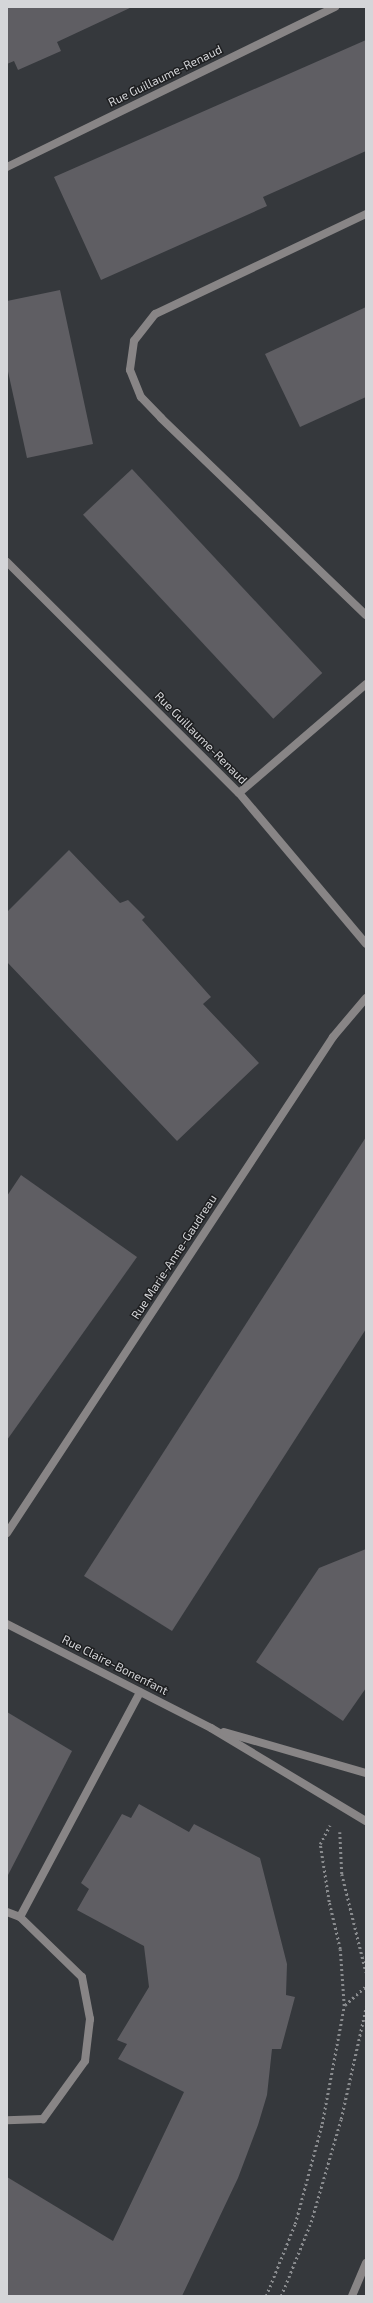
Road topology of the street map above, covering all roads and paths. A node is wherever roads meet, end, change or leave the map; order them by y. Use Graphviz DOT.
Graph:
graph roads {
  1 [pos="335,7"];
  2 [pos="7,167"];
  3 [pos="366,214"];
  4 [pos="7,562"];
  5 [pos="366,615"];
  6 [pos="366,684"];
  7 [pos="239,793"];
  8 [pos="366,944"];
  9 [pos="366,998"];
  10 [pos="7,1533"];
  11 [pos="7,1624"];
  12 [pos="140,1692"];
  13 [pos="211,1728"];
  14 [pos="366,1773"];
  15 [pos="341,1805"];
  16 [pos="366,1821"];
  17 [pos="7,1912"];
  18 [pos="20,1917"];
  19 [pos="366,1972"];
  20 [pos="366,1986"];
  21 [pos="344,2006"];
  22 [pos="366,2008"];
  23 [pos="7,2120"];
  24 [pos="366,2263"];
  25 [pos="266,2296"];
  26 [pos="281,2296"];
  27 [pos="352,2296"];
  1 -- 2 [label="street, Rue Guillaume-Renaud"];
  3 -- 5 [label="street"];
  4 -- 7 [label="street, Rue Guillaume-Renaud"];
  6 -- 7 [label="street"];
  7 -- 8 [label="street, Rue Guillaume-Renaud"];
  9 -- 10 [label="street, Rue Marie-Anne-Gaudreau"];
  11 -- 12 [label="street, Rue Claire-Bonenfant"];
  12 -- 13 [label="street, Rue Claire-Bonenfant"];
  12 -- 18 [label="street"];
  13 -- 14 [label="street, Rue Claire-Bonenfant"];
  13 -- 15 [label="street, Rue Claire-Bonenfant"];
  15 -- 16 [label="street, Rue Claire-Bonenfant"];
  15 -- 19 [label="path"];
  15 -- 21 [label="path"];
  17 -- 18 [label="street"];
  18 -- 23 [label="street"];
  20 -- 21 [label="path"];
  21 -- 25 [label="path"];
  22 -- 26 [label="path"];
  24 -- 27 [label="street"];
}
